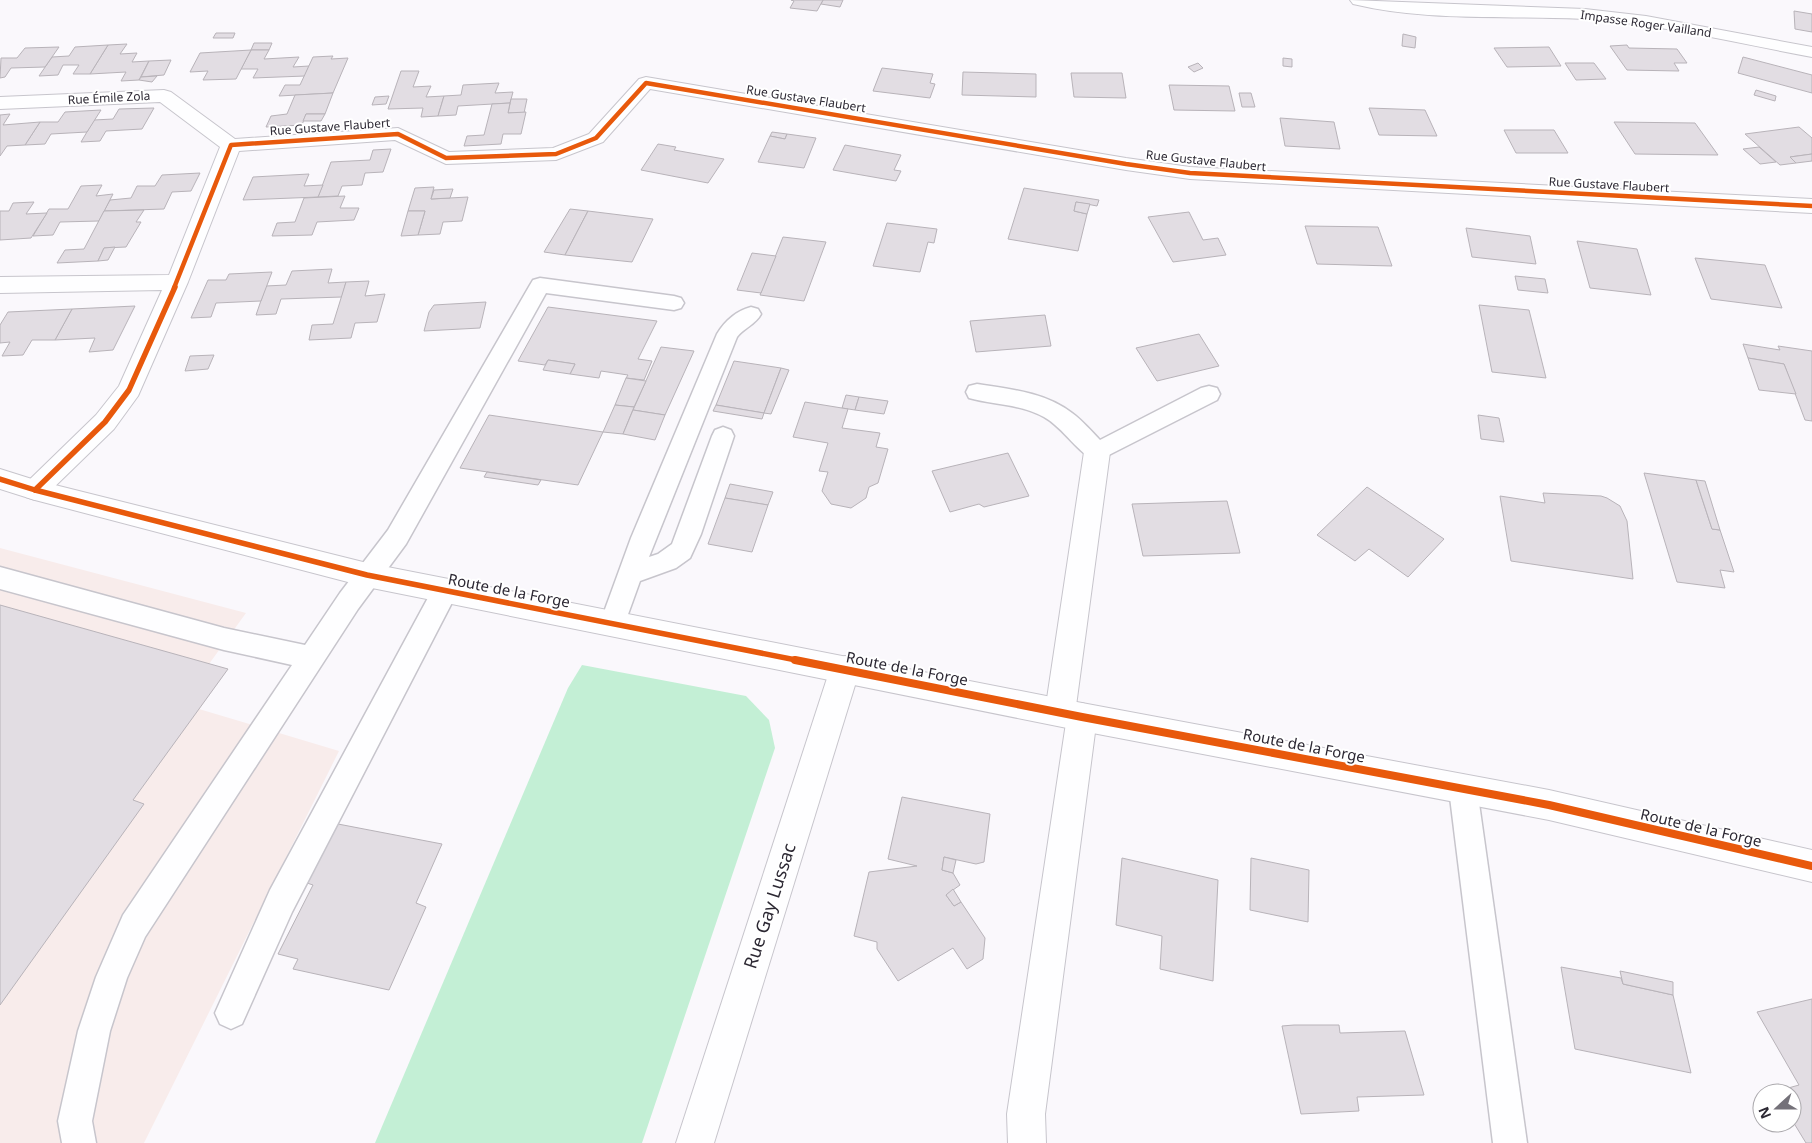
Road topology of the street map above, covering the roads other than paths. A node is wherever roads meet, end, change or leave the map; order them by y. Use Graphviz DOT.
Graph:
graph roads {
  1 [pos="1359,0"];
  2 [pos="1812,52"];
  3 [pos="0,103"];
  4 [pos="231,145"];
  5 [pos="1812,206"];
  6 [pos="176,282"];
  7 [pos="0,285"];
  8 [pos="674,302"];
  9 [pos="751,314"];
  10 [pos="977,392"];
  11 [pos="1209,394"];
  12 [pos="723,436"];
  13 [pos="1097,452"];
  14 [pos="0,479"];
  15 [pos="35,490"];
  16 [pos="630,574"];
  17 [pos="366,575"];
  18 [pos="0,578"];
  19 [pos="445,591"];
  20 [pos="613,624"];
  21 [pos="312,658"];
  22 [pos="845,669"];
  23 [pos="1071,714"];
  24 [pos="1463,789"];
  25 [pos="1812,866"];
  26 [pos="231,1013"];
  27 [pos="79,1143"];
  28 [pos="695,1143"];
  29 [pos="1027,1143"];
  30 [pos="1510,1143"];
  1 -- 2 [label="street, Impasse Roger Vailland"];
  3 -- 4 [label="street, Rue Émile Zola"];
  4 -- 5 [label="street, Rue Gustave Flaubert"];
  4 -- 6 [label="street"];
  6 -- 7 [label="street"];
  6 -- 15 [label="street"];
  8 -- 17 [label="lane"];
  9 -- 16 [label="lane"];
  10 -- 13 [label="lane"];
  11 -- 13 [label="lane"];
  12 -- 16 [label="lane"];
  13 -- 23 [label="street"];
  14 -- 15 [label="street, Route de la Forge"];
  15 -- 17 [label="street, Route de la Forge"];
  16 -- 20 [label="lane"];
  17 -- 19 [label="street, Route de la Forge"];
  17 -- 21 [label="lane"];
  18 -- 21 [label="lane"];
  19 -- 20 [label="street, Route de la Forge"];
  19 -- 26 [label="lane"];
  20 -- 22 [label="street, Route de la Forge"];
  21 -- 27 [label="lane"];
  22 -- 23 [label="street, Route de la Forge"];
  22 -- 28 [label="street, Rue Gay Lussac"];
  23 -- 24 [label="street, Route de la Forge"];
  23 -- 29 [label="street"];
  24 -- 25 [label="street, Route de la Forge"];
  24 -- 30 [label="lane"];
}
